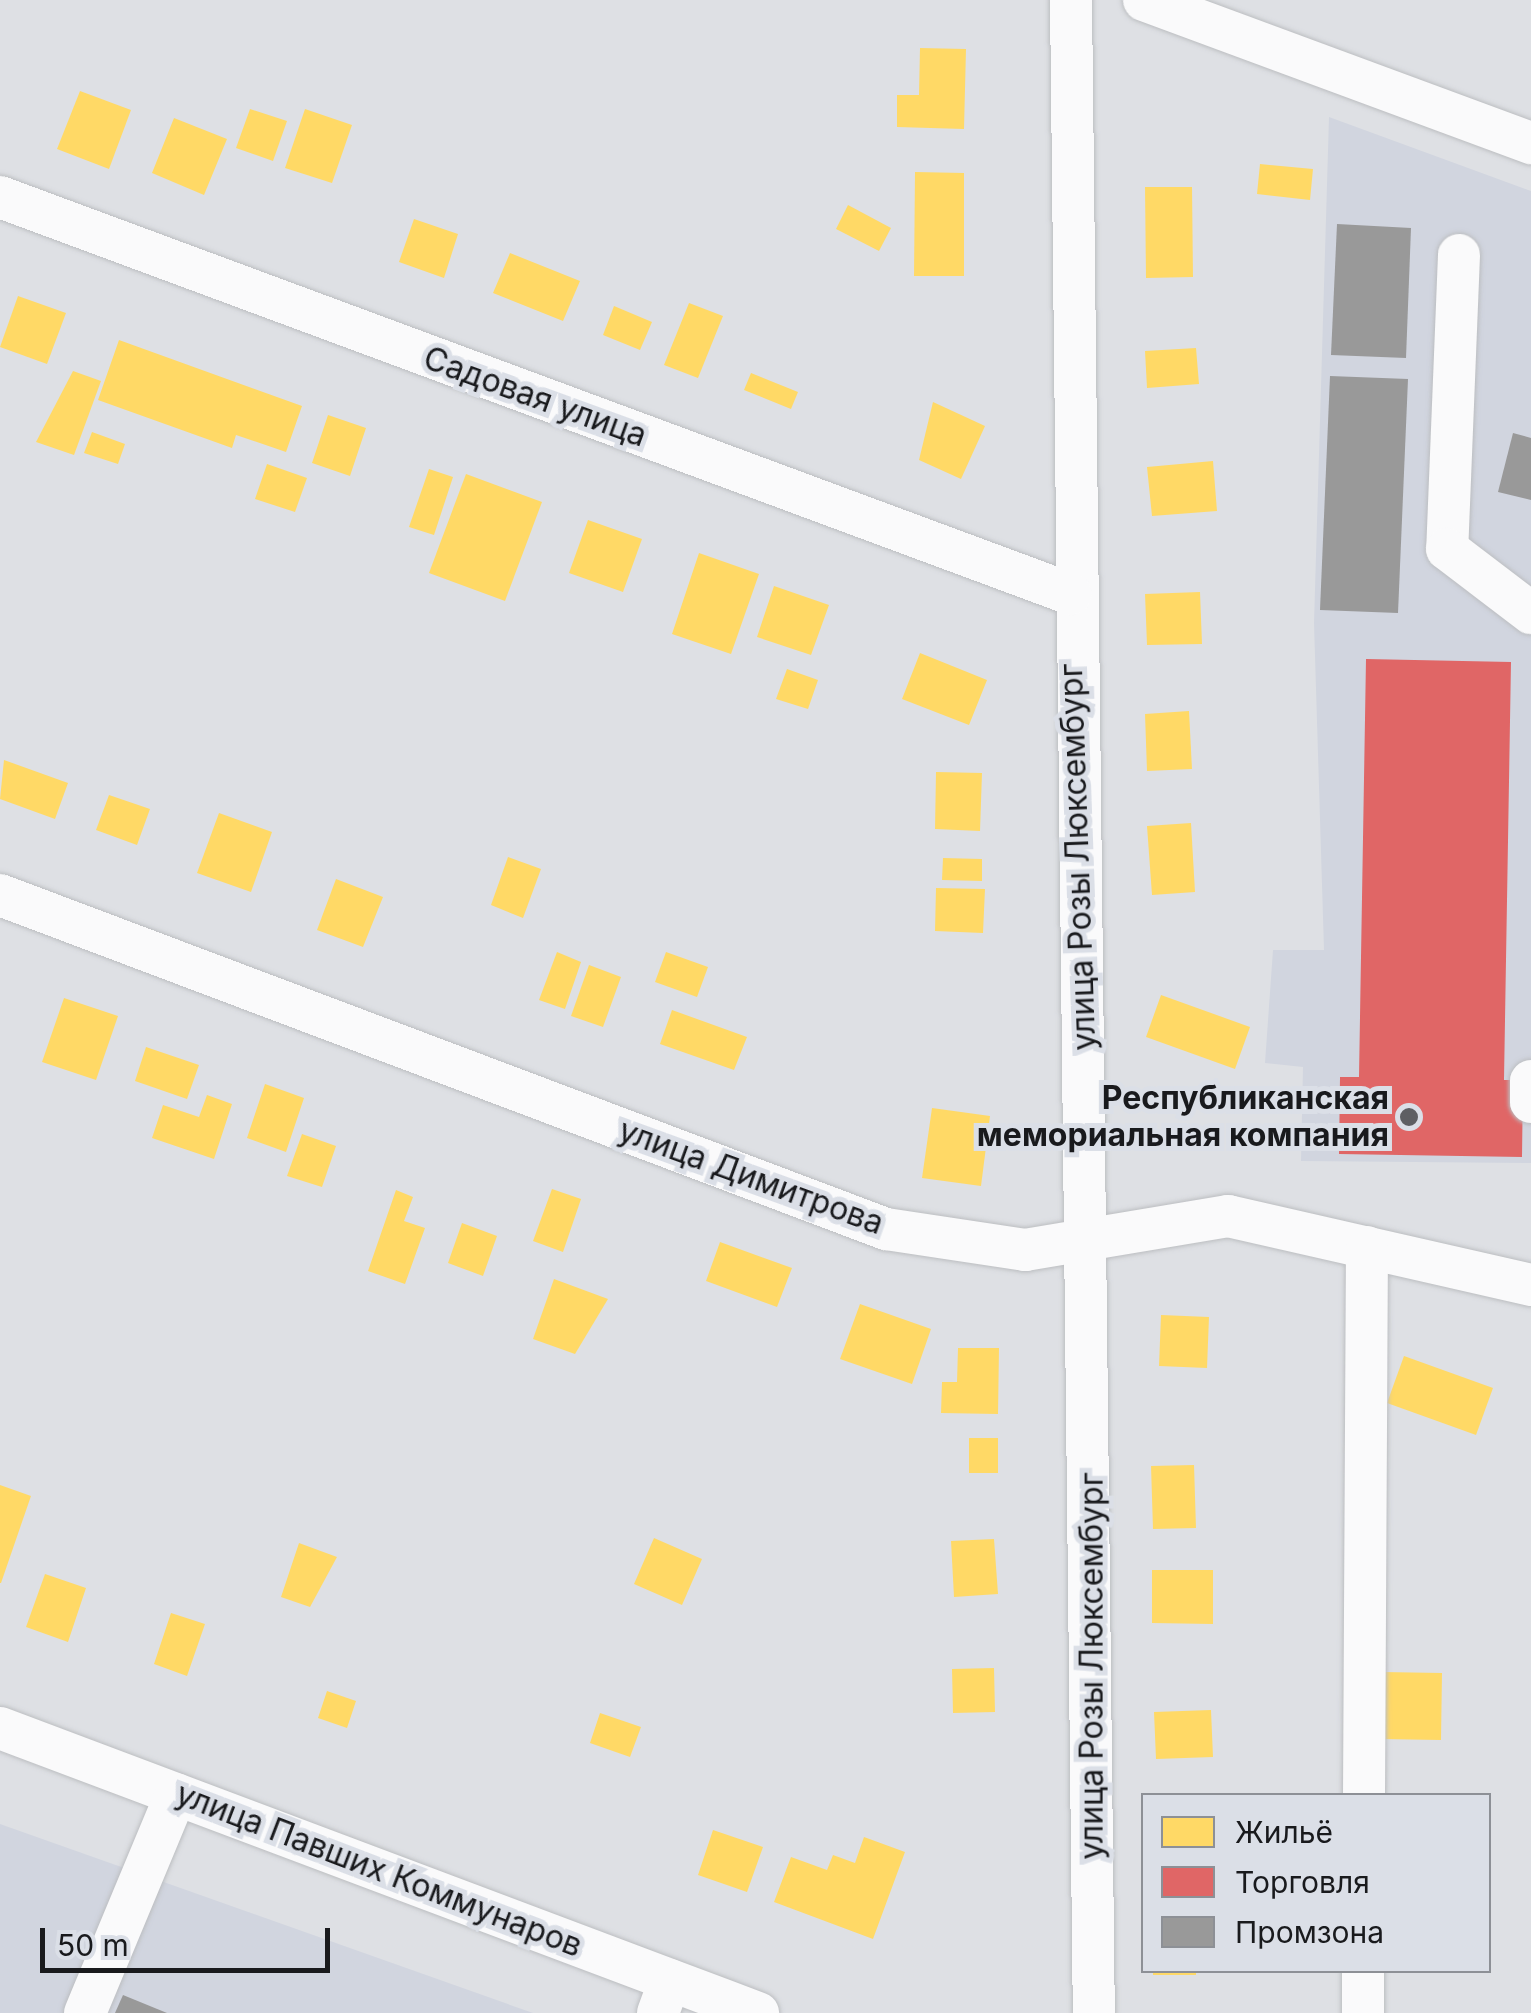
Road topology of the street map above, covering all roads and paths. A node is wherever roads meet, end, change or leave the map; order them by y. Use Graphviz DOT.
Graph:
graph roads {
  1 [pos="1071,0"];
  2 [pos="1144,0"];
  3 [pos="1531,142"];
  4 [pos="0,197"];
  5 [pos="1459,256"];
  6 [pos="1071,594"];
  7 [pos="1531,613"];
  8 [pos="0,894"];
  9 [pos="1531,1081"];
  10 [pos="1531,1102"];
  11 [pos="1089,1234"];
  12 [pos="1367,1247"];
  13 [pos="1531,1285"];
  14 [pos="0,1728"];
  15 [pos="1364,1793"];
  16 [pos="176,1794"];
  17 [pos="1363,1973"];
  18 [pos="664,1996"];
  19 [pos="85,2013"];
  20 [pos="758,2013"];
  21 [pos="1094,2013"];
  22 [pos="1363,2013"];
  1 -- 6 [label="street, улица Розы Люксембург"];
  2 -- 3 [label="street"];
  4 -- 6 [label="street, Садовая улица"];
  5 -- 7 [label="street"];
  6 -- 11 [label="street, улица Розы Люксембург"];
  8 -- 11 [label="street, улица Димитрова"];
  9 -- 10 [label="street"];
  11 -- 12 [label="street, улица Димитрова"];
  11 -- 21 [label="street, улица Розы Люксембург"];
  12 -- 13 [label="street, улица Димитрова"];
  12 -- 15 [label="street"];
  14 -- 16 [label="street, улица Павших Коммунаров"];
  16 -- 18 [label="street, улица Павших Коммунаров"];
  16 -- 19 [label="street"];
  17 -- 22 [label="street"];
  18 -- 20 [label="street, улица Павших Коммунаров"];
}
